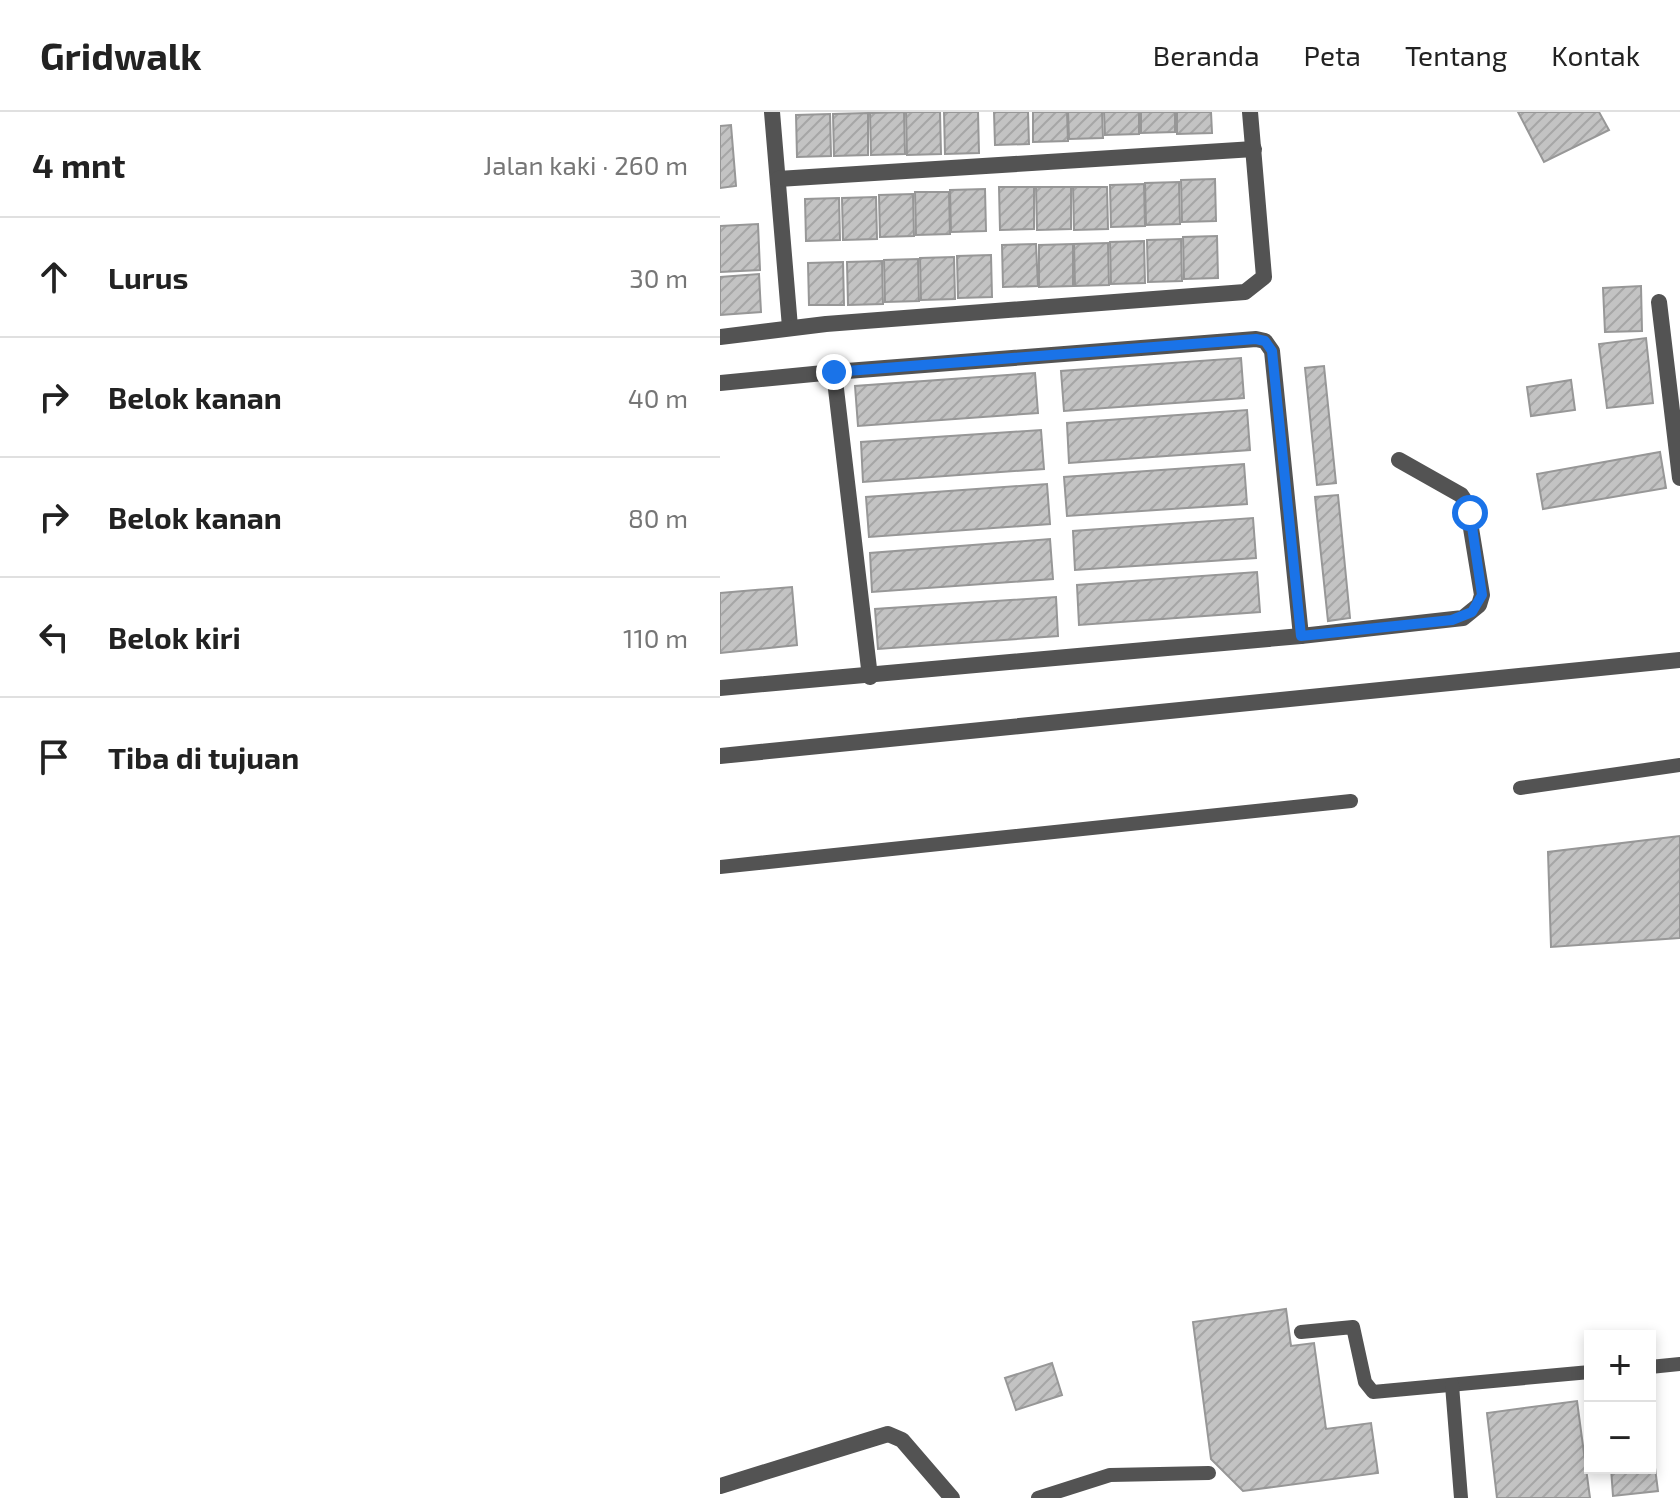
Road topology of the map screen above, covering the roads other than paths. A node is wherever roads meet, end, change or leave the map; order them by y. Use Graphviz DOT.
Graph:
graph roads {
  1 [pos="772,112"];
  2 [pos="1250,112"];
  3 [pos="1254,149"];
  4 [pos="778,179"];
  5 [pos="1659,302"];
  6 [pos="790,327"];
  7 [pos="720,337"];
  8 [pos="834,372"];
  9 [pos="720,383"];
  10 [pos="1399,460"];
  11 [pos="1680,478"];
  12 [pos="1301,636"];
  13 [pos="1680,660"];
  14 [pos="870,677"];
  15 [pos="720,688"];
  16 [pos="720,756"];
  17 [pos="1680,765"];
  18 [pos="1520,788"];
  19 [pos="1351,801"];
  20 [pos="720,867"];
  21 [pos="1301,1332"];
  22 [pos="1680,1364"];
  23 [pos="1656,1366"];
  24 [pos="1584,1373"];
  25 [pos="1452,1385"];
  26 [pos="1209,1473"];
  27 [pos="720,1486"];
  28 [pos="952,1498"];
  29 [pos="1038,1498"];
  30 [pos="1461,1498"];
  1 -- 4 [label="street"];
  2 -- 3 [label="street"];
  3 -- 4 [label="street"];
  3 -- 6 [label="street"];
  4 -- 6 [label="street"];
  5 -- 11 [label="street"];
  6 -- 7 [label="street"];
  8 -- 9 [label="street"];
  8 -- 12 [label="street"];
  8 -- 14 [label="street"];
  10 -- 12 [label="street"];
  12 -- 14 [label="street"];
  13 -- 16 [label="street"];
  14 -- 15 [label="street"];
  17 -- 18 [label="lane"];
  19 -- 20 [label="lane"];
  21 -- 25 [label="lane"];
  22 -- 23 [label="lane"];
  24 -- 25 [label="lane"];
  25 -- 30 [label="lane"];
  26 -- 29 [label="lane"];
  27 -- 28 [label="street"];
}
